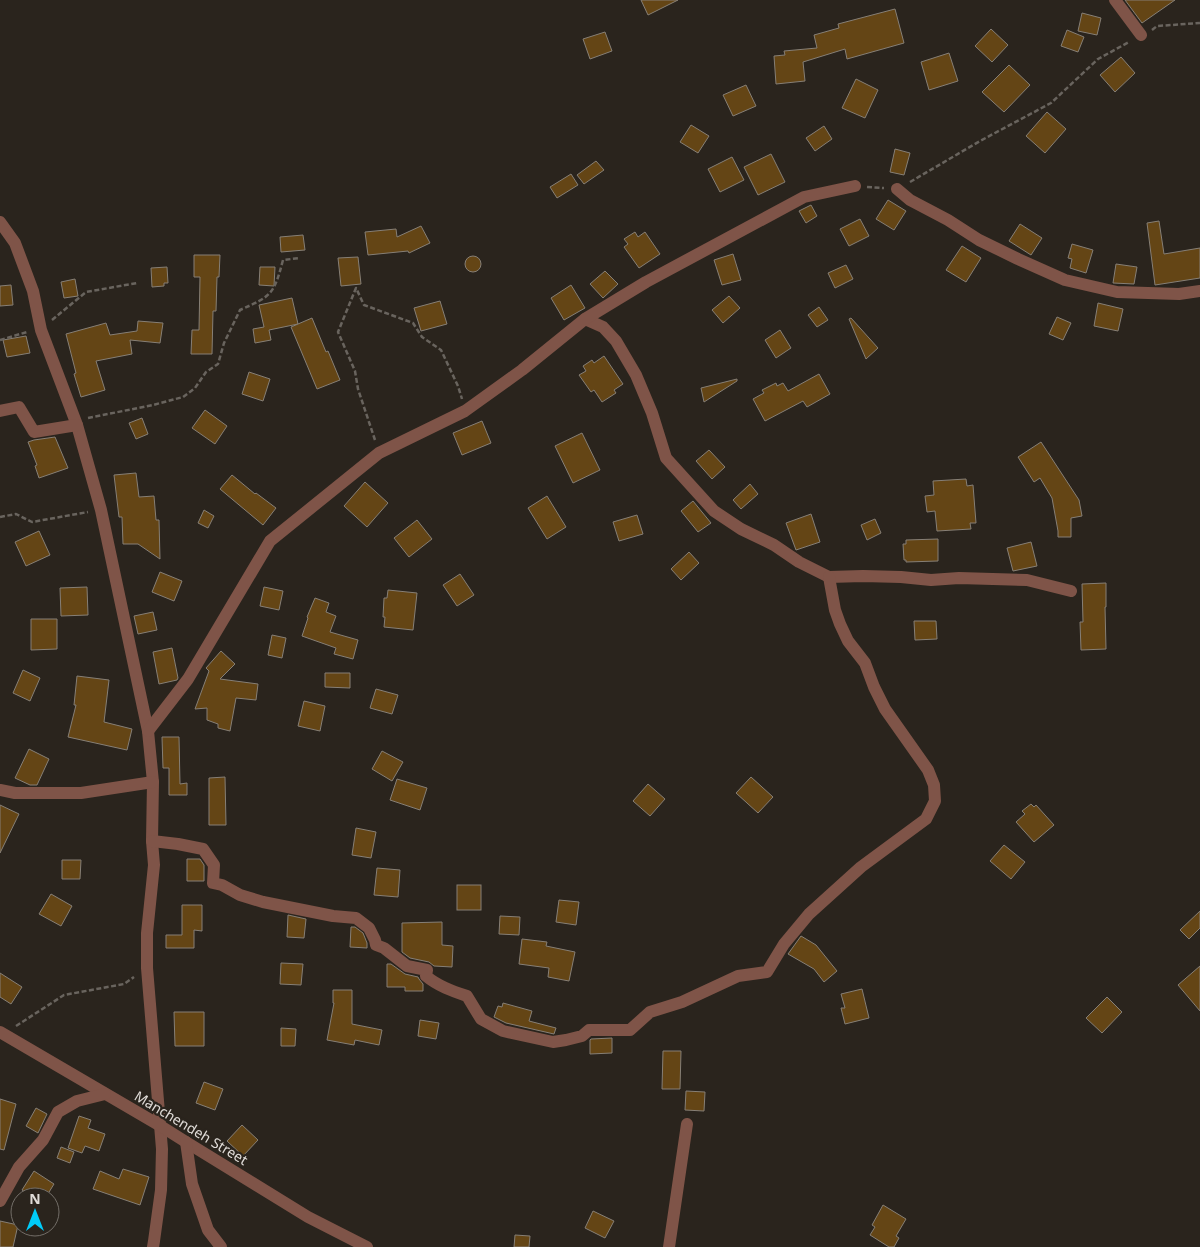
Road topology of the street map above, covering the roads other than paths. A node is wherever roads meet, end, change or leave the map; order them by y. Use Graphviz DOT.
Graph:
graph roads {
  1 [pos="1114,0"];
  2 [pos="1141,35"];
  3 [pos="855,186"];
  4 [pos="898,189"];
  5 [pos="0,222"];
  6 [pos="1200,291"];
  7 [pos="585,319"];
  8 [pos="0,411"];
  9 [pos="77,425"];
  10 [pos="830,577"];
  11 [pos="1071,591"];
  12 [pos="148,731"];
  13 [pos="153,782"];
  14 [pos="0,790"];
  15 [pos="152,841"];
  16 [pos="2,1033"];
  17 [pos="105,1094"];
  18 [pos="687,1124"];
  19 [pos="159,1125"];
  20 [pos="186,1142"];
  21 [pos="0,1201"];
  22 [pos="153,1247"];
  23 [pos="220,1247"];
  24 [pos="367,1247"];
  25 [pos="669,1247"];
  1 -- 2 [label="street"];
  3 -- 7 [label="street"];
  4 -- 6 [label="street"];
  5 -- 9 [label="street"];
  7 -- 10 [label="street"];
  7 -- 12 [label="street"];
  8 -- 9 [label="street"];
  9 -- 12 [label="street"];
  10 -- 11 [label="street"];
  10 -- 15 [label="street"];
  12 -- 13 [label="street"];
  13 -- 14 [label="street"];
  13 -- 15 [label="street"];
  15 -- 19 [label="street"];
  16 -- 17 [label="street, Manchendeh Street"];
  17 -- 19 [label="street, Manchendeh Street"];
  17 -- 21 [label="street"];
  18 -- 25 [label="street"];
  19 -- 20 [label="street, Manchendeh Street"];
  19 -- 22 [label="street"];
  20 -- 23 [label="street"];
  20 -- 24 [label="street, Manchendeh Street"];
}
